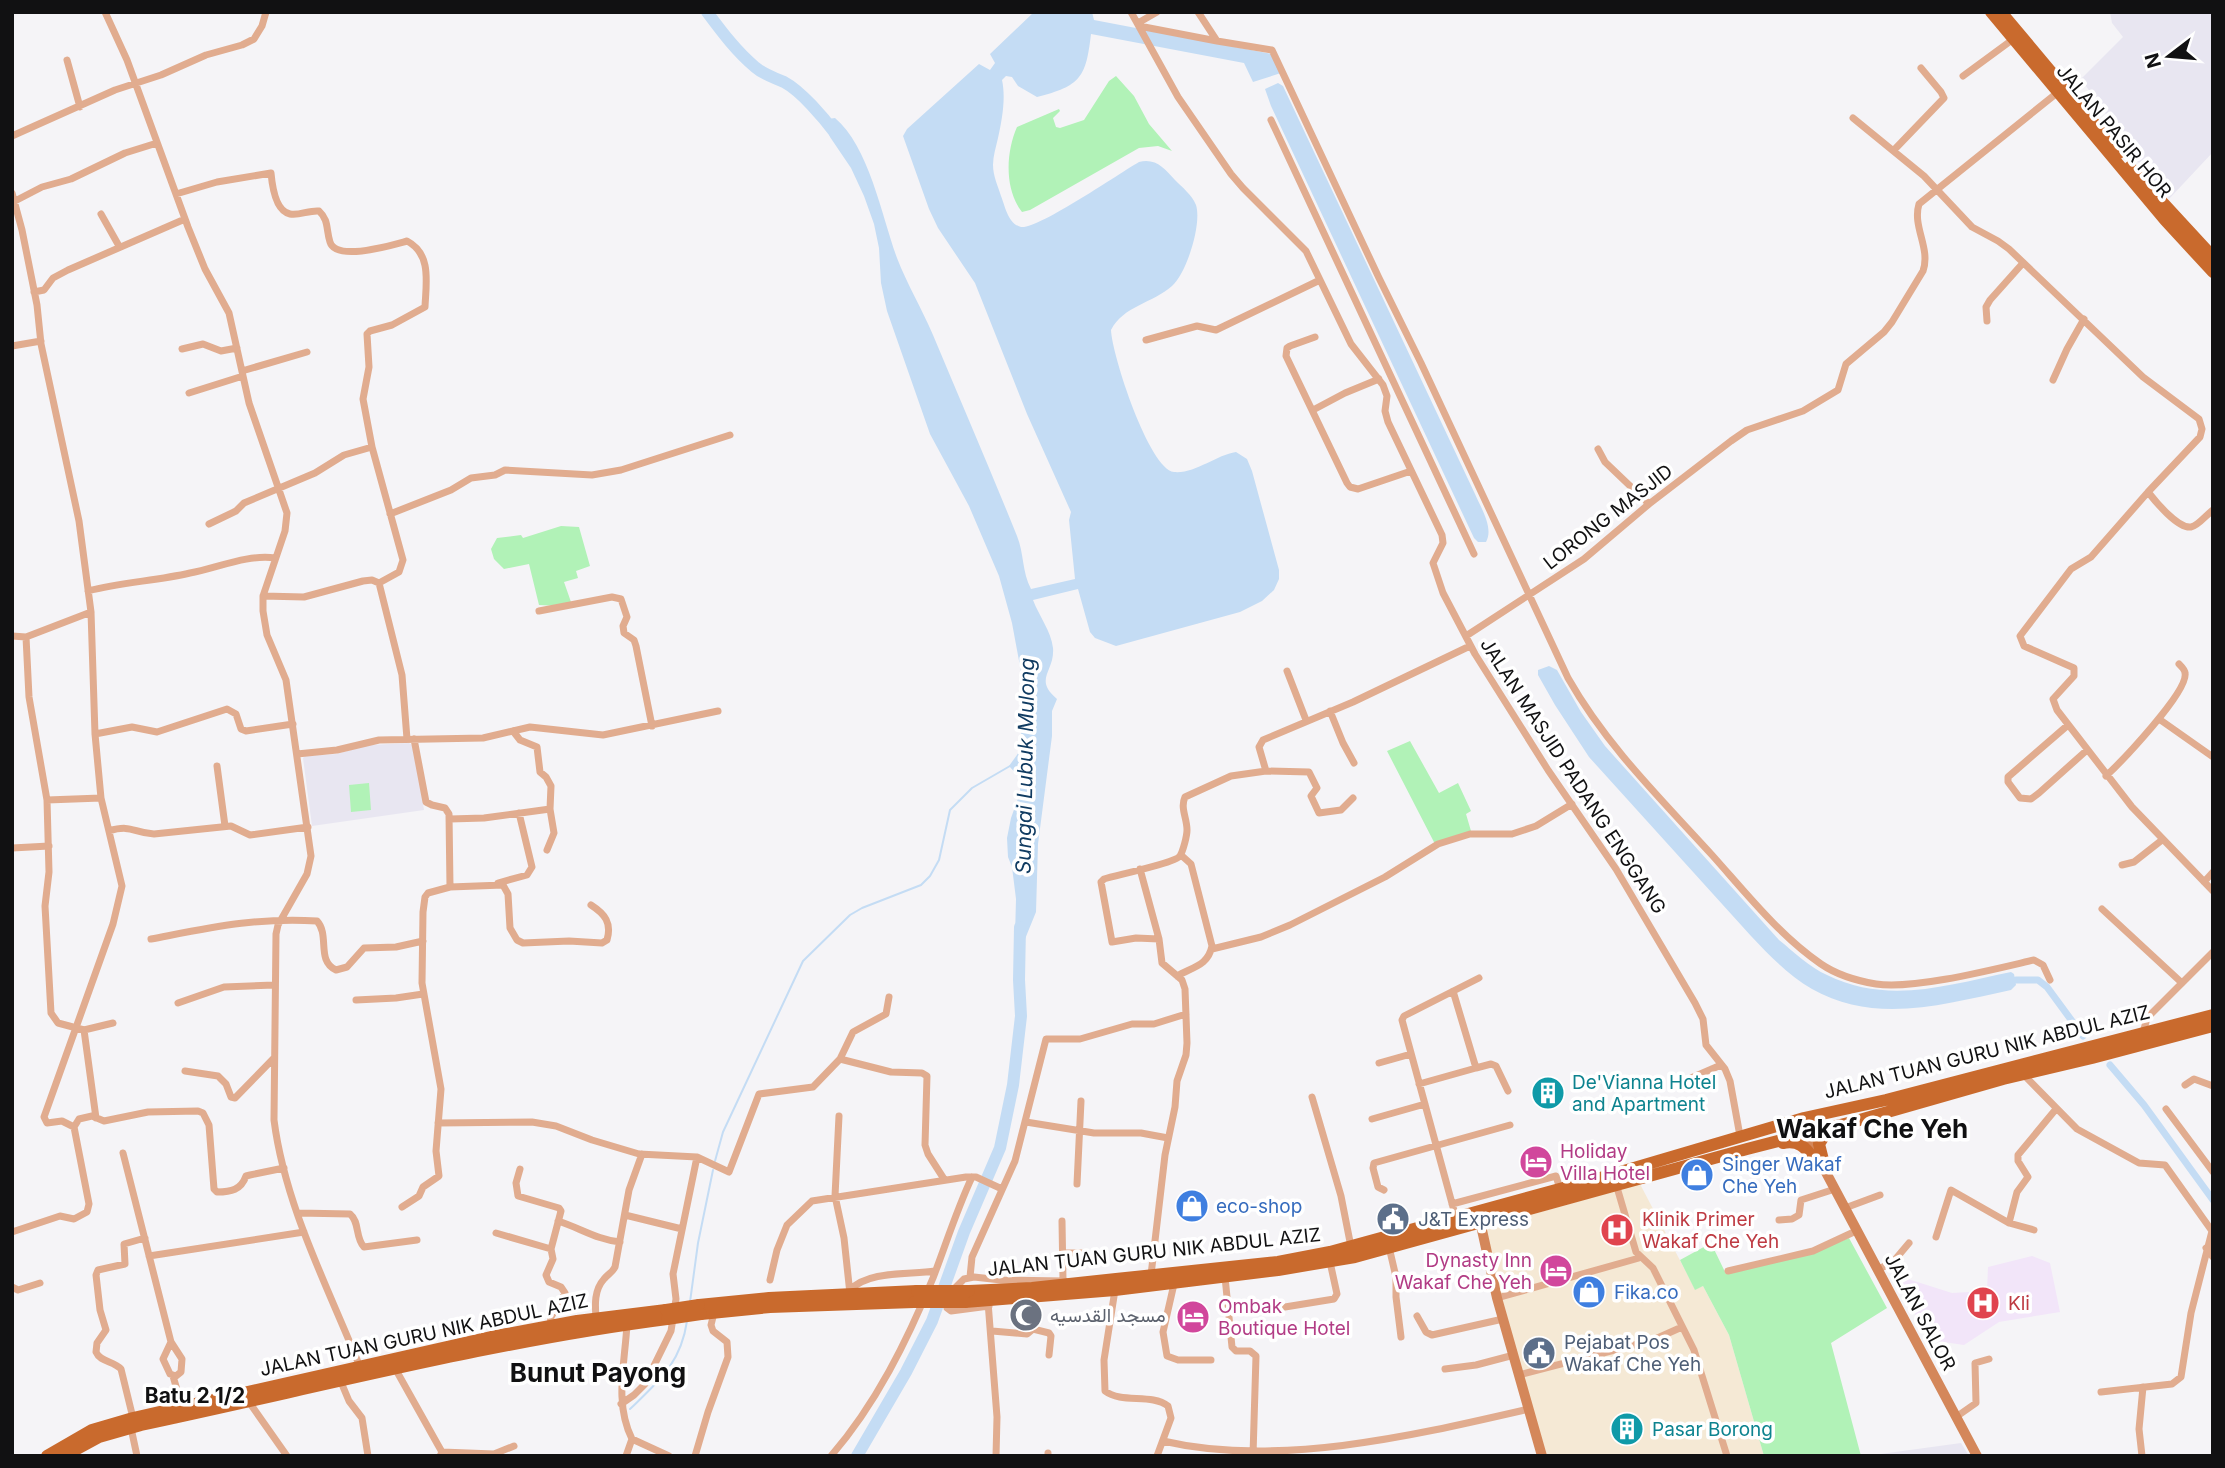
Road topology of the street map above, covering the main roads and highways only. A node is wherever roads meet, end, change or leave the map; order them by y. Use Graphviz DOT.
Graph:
graph roads {
  1 [pos="1990,12"];
  2 [pos="2001,12"];
  3 [pos="2213,257"];
  4 [pos="2213,272"];
  5 [pos="2213,1015"];
  6 [pos="2213,1026"];
  7 [pos="1886,1100"];
  8 [pos="1856,1121"];
  9 [pos="1805,1133"];
  10 [pos="1747,1149"];
  11 [pos="1682,1154"];
  12 [pos="1819,1163"];
  13 [pos="1480,1222"];
  14 [pos="968,1290"];
  15 [pos="916,1297"];
  16 [pos="700,1310"];
  17 [pos="666,1314"];
  18 [pos="476,1341"];
  19 [pos="488,1348"];
  20 [pos="132,1423"];
  21 [pos="47,1456"];
  22 [pos="64,1456"];
  23 [pos="1542,1456"];
  24 [pos="1977,1456"];
  1 -- 4 [label="main road, JALAN PASIR HOR"];
  2 -- 3 [label="main road, JALAN PASIR HOR"];
  5 -- 7 [label="main road, JALAN TUAN GURU NIK ABDUL AZIZ"];
  6 -- 8 [label="main road, JALAN TUAN GURU NIK ABDUL AZIZ"];
  7 -- 9 [label="main road"];
  7 -- 11 [label="main road, JALAN TUAN GURU NIK ABDUL AZIZ"];
  8 -- 9 [label="main road, JALAN TUAN GURU NIK ABDUL AZIZ"];
  8 -- 12 [label="main road"];
  9 -- 10 [label="main road, JALAN TUAN GURU NIK ABDUL AZIZ"];
  9 -- 11 [label="main road"];
  9 -- 12 [label="main road, JALAN SALOR"];
  10 -- 12 [label="main road"];
  10 -- 13 [label="main road, JALAN TUAN GURU NIK ABDUL AZIZ"];
  11 -- 14 [label="main road, JALAN TUAN GURU NIK ABDUL AZIZ"];
  12 -- 24 [label="main road, JALAN SALOR"];
  13 -- 14 [label="main road, JALAN TUAN GURU NIK ABDUL AZIZ"];
  13 -- 23 [label="main road"];
  14 -- 15 [label="main road, JALAN TUAN GURU NIK ABDUL AZIZ, bridge"];
  15 -- 16 [label="main road, JALAN TUAN GURU NIK ABDUL AZIZ"];
  15 -- 16 [label="main road, JALAN TUAN GURU NIK ABDUL AZIZ"];
  16 -- 17 [label="main road, JALAN TUAN GURU NIK ABDUL AZIZ, bridge"];
  17 -- 18 [label="main road, JALAN TUAN GURU NIK ABDUL AZIZ"];
  17 -- 19 [label="main road, JALAN TUAN GURU NIK ABDUL AZIZ"];
  18 -- 19 [label="main road"];
  18 -- 20 [label="main road, JALAN TUAN GURU NIK ABDUL AZIZ"];
  19 -- 20 [label="main road, JALAN TUAN GURU NIK ABDUL AZIZ"];
  20 -- 21 [label="main road, JALAN TUAN GURU NIK ABDUL AZIZ"];
  20 -- 22 [label="main road, JALAN TUAN GURU NIK ABDUL AZIZ"];
}
